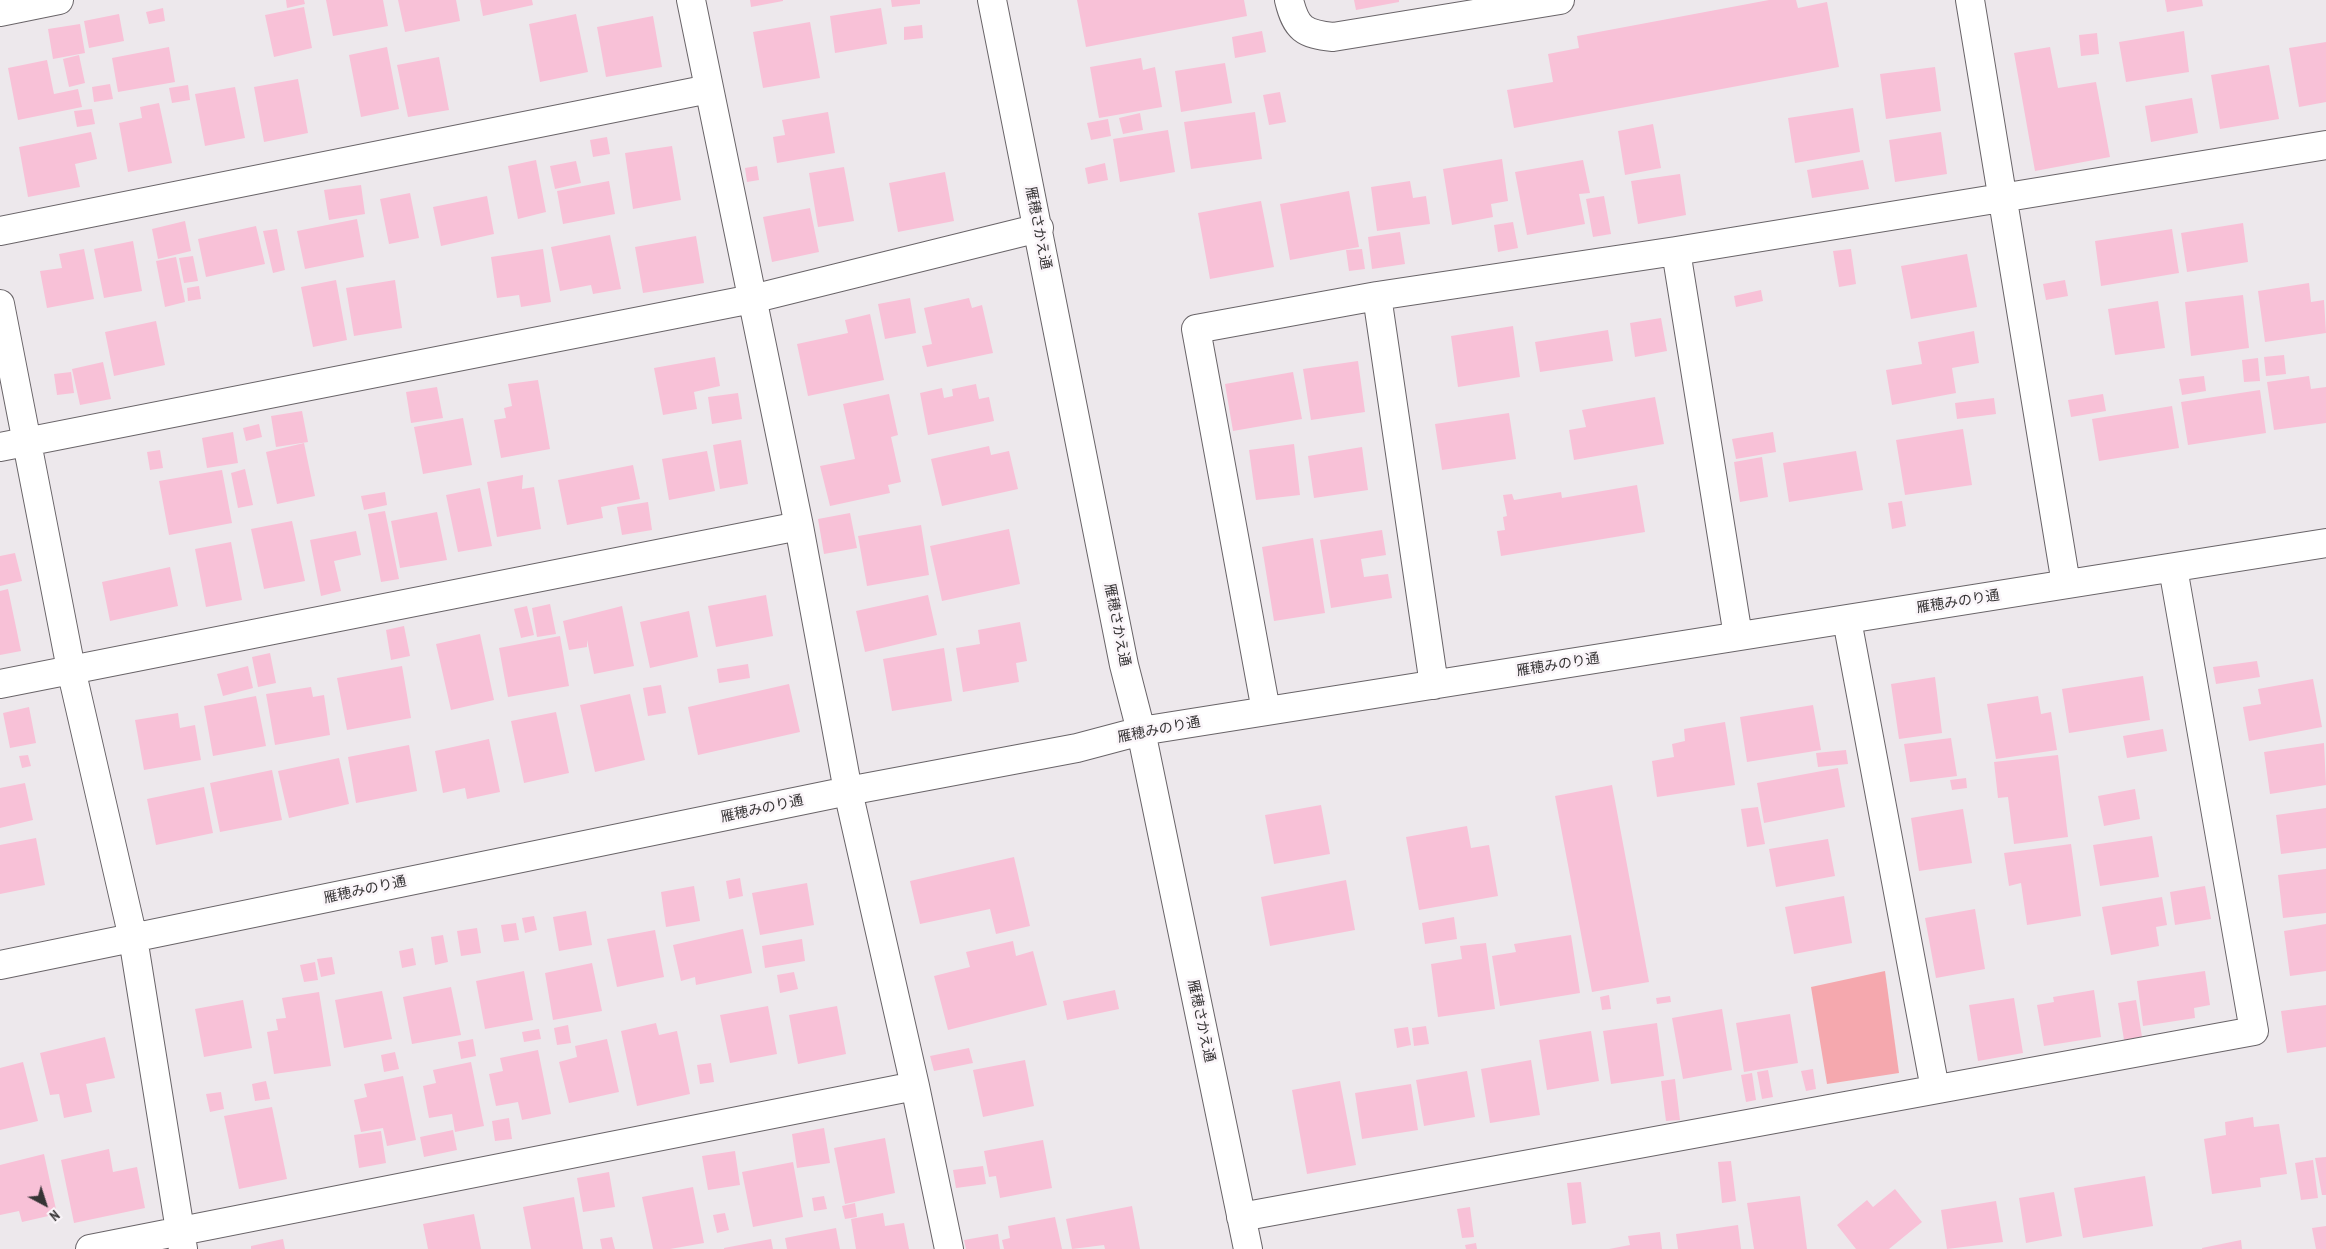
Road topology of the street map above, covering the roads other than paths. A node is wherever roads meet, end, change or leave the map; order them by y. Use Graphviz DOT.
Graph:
graph roads {
  1 [pos="59,0"];
  2 [pos="691,0"];
  3 [pos="992,0"];
  4 [pos="1289,0"];
  5 [pos="1560,0"];
  6 [pos="1970,0"];
  7 [pos="0,12"];
  8 [pos="709,89"];
  9 [pos="2326,145"];
  10 [pos="2003,197"];
  11 [pos="1039,228"];
  12 [pos="0,231"];
  13 [pos="1676,252"];
  14 [pos="1377,296"];
  15 [pos="752,299"];
  16 [pos="0,304"];
  17 [pos="26,442"];
  18 [pos="0,447"];
  19 [pos="799,526"];
  20 [pos="2326,543"];
  21 [pos="2173,568"];
  22 [pos="2066,584"];
  23 [pos="1847,620"];
  24 [pos="1738,636"];
  25 [pos="71,669"];
  26 [pos="0,684"];
  27 [pos="1434,685"];
  28 [pos="1266,711"];
  29 [pos="1142,731"];
  30 [pos="848,792"];
  31 [pos="133,938"];
  32 [pos="0,965"];
  33 [pos="915,1086"];
  34 [pos="1935,1089"];
  35 [pos="1241,1217"];
  36 [pos="182,1240"];
  37 [pos="90,1249"];
  38 [pos="949,1249"];
  39 [pos="1248,1249"];
  1 -- 7 [label="street"];
  2 -- 8 [label="street"];
  3 -- 11 [label="street, 雁穂さかえ通"];
  4 -- 5 [label="street"];
  6 -- 10 [label="street"];
  8 -- 12 [label="street"];
  8 -- 15 [label="street"];
  9 -- 10 [label="street"];
  10 -- 13 [label="street"];
  10 -- 22 [label="street"];
  11 -- 15 [label="street"];
  11 -- 29 [label="street, 雁穂さかえ通"];
  13 -- 14 [label="street"];
  13 -- 24 [label="street"];
  14 -- 27 [label="street"];
  14 -- 28 [label="street"];
  15 -- 17 [label="street"];
  15 -- 19 [label="street"];
  16 -- 17 [label="street"];
  17 -- 18 [label="street"];
  17 -- 25 [label="street"];
  19 -- 25 [label="street"];
  19 -- 30 [label="street"];
  20 -- 21 [label="street, 雁穂みのり通"];
  21 -- 22 [label="street, 雁穂みのり通"];
  21 -- 34 [label="street"];
  22 -- 23 [label="street, 雁穂みのり通"];
  23 -- 24 [label="street, 雁穂みのり通"];
  23 -- 34 [label="street"];
  24 -- 27 [label="street, 雁穂みのり通"];
  25 -- 26 [label="street"];
  25 -- 31 [label="street"];
  27 -- 28 [label="street, 雁穂みのり通"];
  28 -- 29 [label="street, 雁穂みのり通"];
  29 -- 30 [label="street, 雁穂みのり通"];
  29 -- 35 [label="street, 雁穂さかえ通"];
  30 -- 31 [label="street, 雁穂みのり通"];
  30 -- 33 [label="street"];
  31 -- 32 [label="street, 雁穂みのり通"];
  31 -- 36 [label="street"];
  33 -- 36 [label="street"];
  33 -- 38 [label="street"];
  34 -- 35 [label="street"];
  35 -- 39 [label="street, 雁穂さかえ通"];
  36 -- 37 [label="street"];
}
